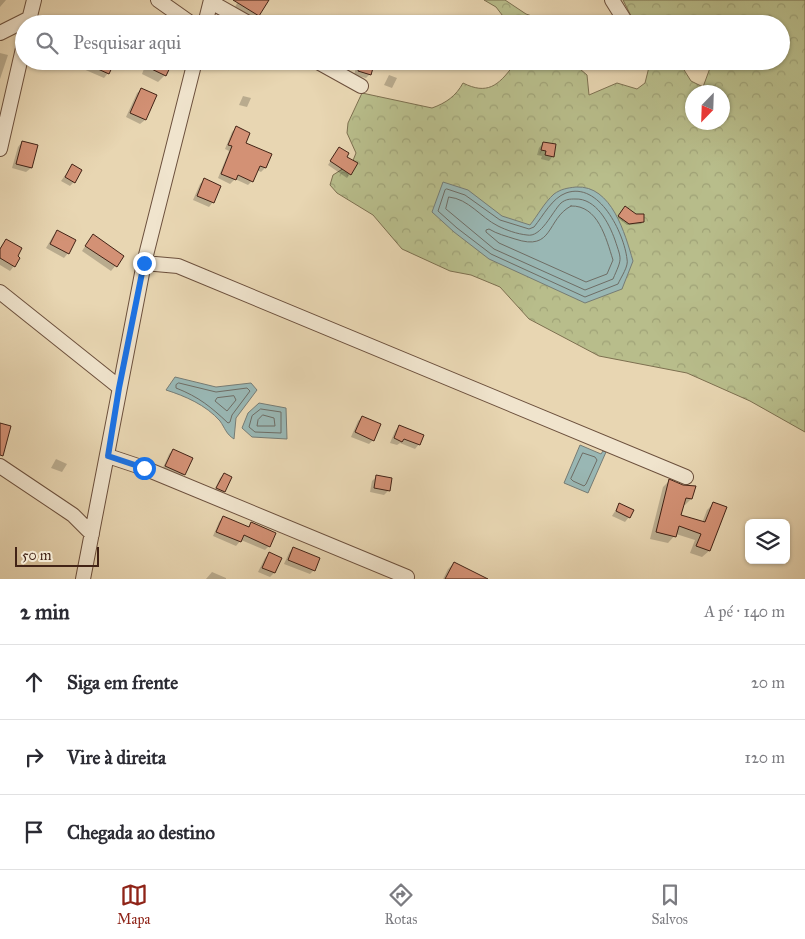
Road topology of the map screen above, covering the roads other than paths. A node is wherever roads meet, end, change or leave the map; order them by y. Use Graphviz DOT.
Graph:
graph roads {
  1 [pos="34,0"];
  2 [pos="158,0"];
  3 [pos="612,0"];
  4 [pos="211,1"];
  5 [pos="30,15"];
  6 [pos="179,15"];
  7 [pos="207,15"];
  8 [pos="235,15"];
  9 [pos="621,15"];
  10 [pos="15,27"];
  11 [pos="0,33"];
  12 [pos="18,70"];
  13 [pos="193,70"];
  14 [pos="332,70"];
  15 [pos="361,86"];
  16 [pos="0,149"];
  17 [pos="144,263"];
  18 [pos="0,292"];
  19 [pos="119,388"];
  20 [pos="108,456"];
  21 [pos="0,466"];
  22 [pos="686,477"];
  23 [pos="92,534"];
  24 [pos="407,577"];
  25 [pos="83,579"];
  1 -- 5 [label="street"];
  2 -- 6 [label="street"];
  3 -- 9 [label="street"];
  4 -- 7 [label="street"];
  4 -- 8 [label="street"];
  10 -- 11 [label="street"];
  12 -- 16 [label="street"];
  13 -- 17 [label="street"];
  14 -- 15 [label="street"];
  17 -- 19 [label="street"];
  17 -- 22 [label="street"];
  18 -- 19 [label="street"];
  19 -- 20 [label="street"];
  20 -- 23 [label="street"];
  20 -- 24 [label="street"];
  21 -- 23 [label="street"];
  23 -- 25 [label="street"];
}
